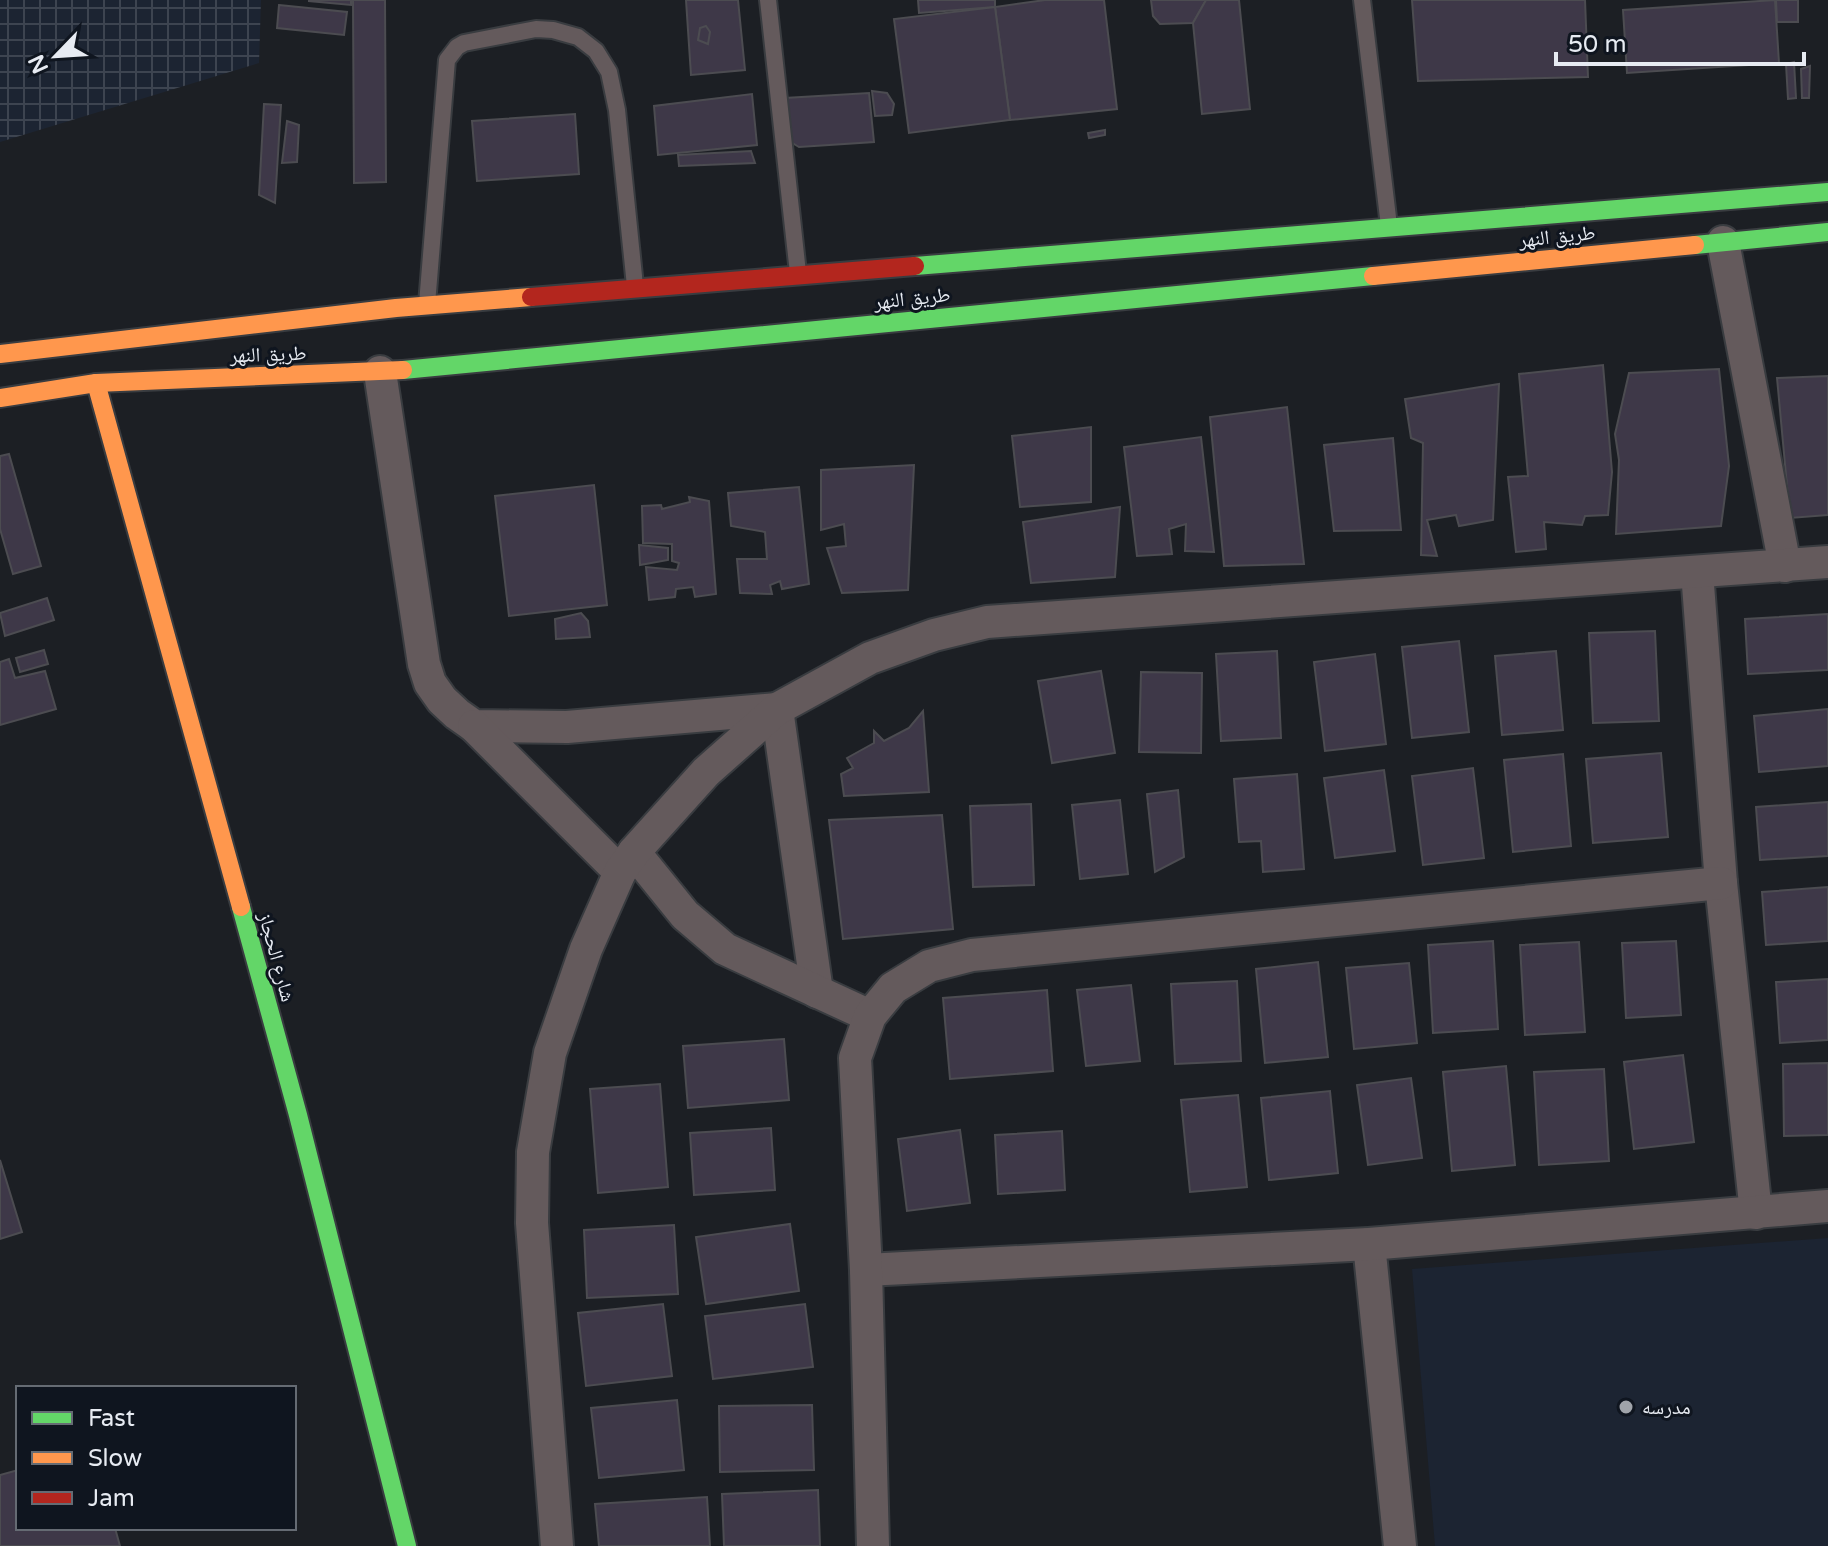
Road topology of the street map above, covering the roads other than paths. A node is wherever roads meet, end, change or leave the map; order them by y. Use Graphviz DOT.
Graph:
graph roads {
  1 [pos="768,0"];
  2 [pos="1362,0"];
  3 [pos="1828,192"];
  4 [pos="1390,228"];
  5 [pos="1828,232"];
  6 [pos="1723,242"];
  7 [pos="798,275"];
  8 [pos="635,288"];
  9 [pos="427,305"];
  10 [pos="0,354"];
  11 [pos="380,372"];
  12 [pos="96,383"];
  13 [pos="0,398"];
  14 [pos="1828,562"];
  15 [pos="1785,566"];
  16 [pos="1697,572"];
  17 [pos="777,709"];
  18 [pos="474,726"];
  19 [pos="627,862"];
  20 [pos="1721,883"];
  21 [pos="817,992"];
  22 [pos="870,1016"];
  23 [pos="1828,1206"];
  24 [pos="1756,1213"];
  25 [pos="1369,1244"];
  26 [pos="866,1270"];
  27 [pos="407,1546"];
  28 [pos="557,1546"];
  29 [pos="873,1546"];
  30 [pos="1400,1546"];
  1 -- 7 [label="lane"];
  2 -- 4 [label="lane"];
  3 -- 4 [label="main road, طريق النهر"];
  4 -- 7 [label="main road, طريق النهر"];
  5 -- 6 [label="main road, طريق النهر"];
  6 -- 11 [label="main road, طريق النهر"];
  6 -- 15 [label="street"];
  7 -- 8 [label="main road, طريق النهر"];
  8 -- 9 [label="main road, طريق النهر"];
  8 -- 9 [label="lane"];
  9 -- 10 [label="main road, طريق النهر"];
  11 -- 12 [label="main road, طريق النهر"];
  11 -- 18 [label="street"];
  12 -- 13 [label="main road, طريق النهر"];
  12 -- 27 [label="main road, شارع الحجاز"];
  14 -- 15 [label="street"];
  15 -- 16 [label="street"];
  16 -- 17 [label="street"];
  16 -- 20 [label="street"];
  17 -- 18 [label="street"];
  17 -- 19 [label="street"];
  17 -- 21 [label="street"];
  18 -- 19 [label="street"];
  19 -- 21 [label="street"];
  19 -- 28 [label="street"];
  20 -- 22 [label="street"];
  20 -- 24 [label="street"];
  21 -- 22 [label="street"];
  22 -- 26 [label="street"];
  23 -- 24 [label="street"];
  24 -- 25 [label="street"];
  25 -- 26 [label="street"];
  25 -- 30 [label="street"];
  26 -- 29 [label="street"];
}
